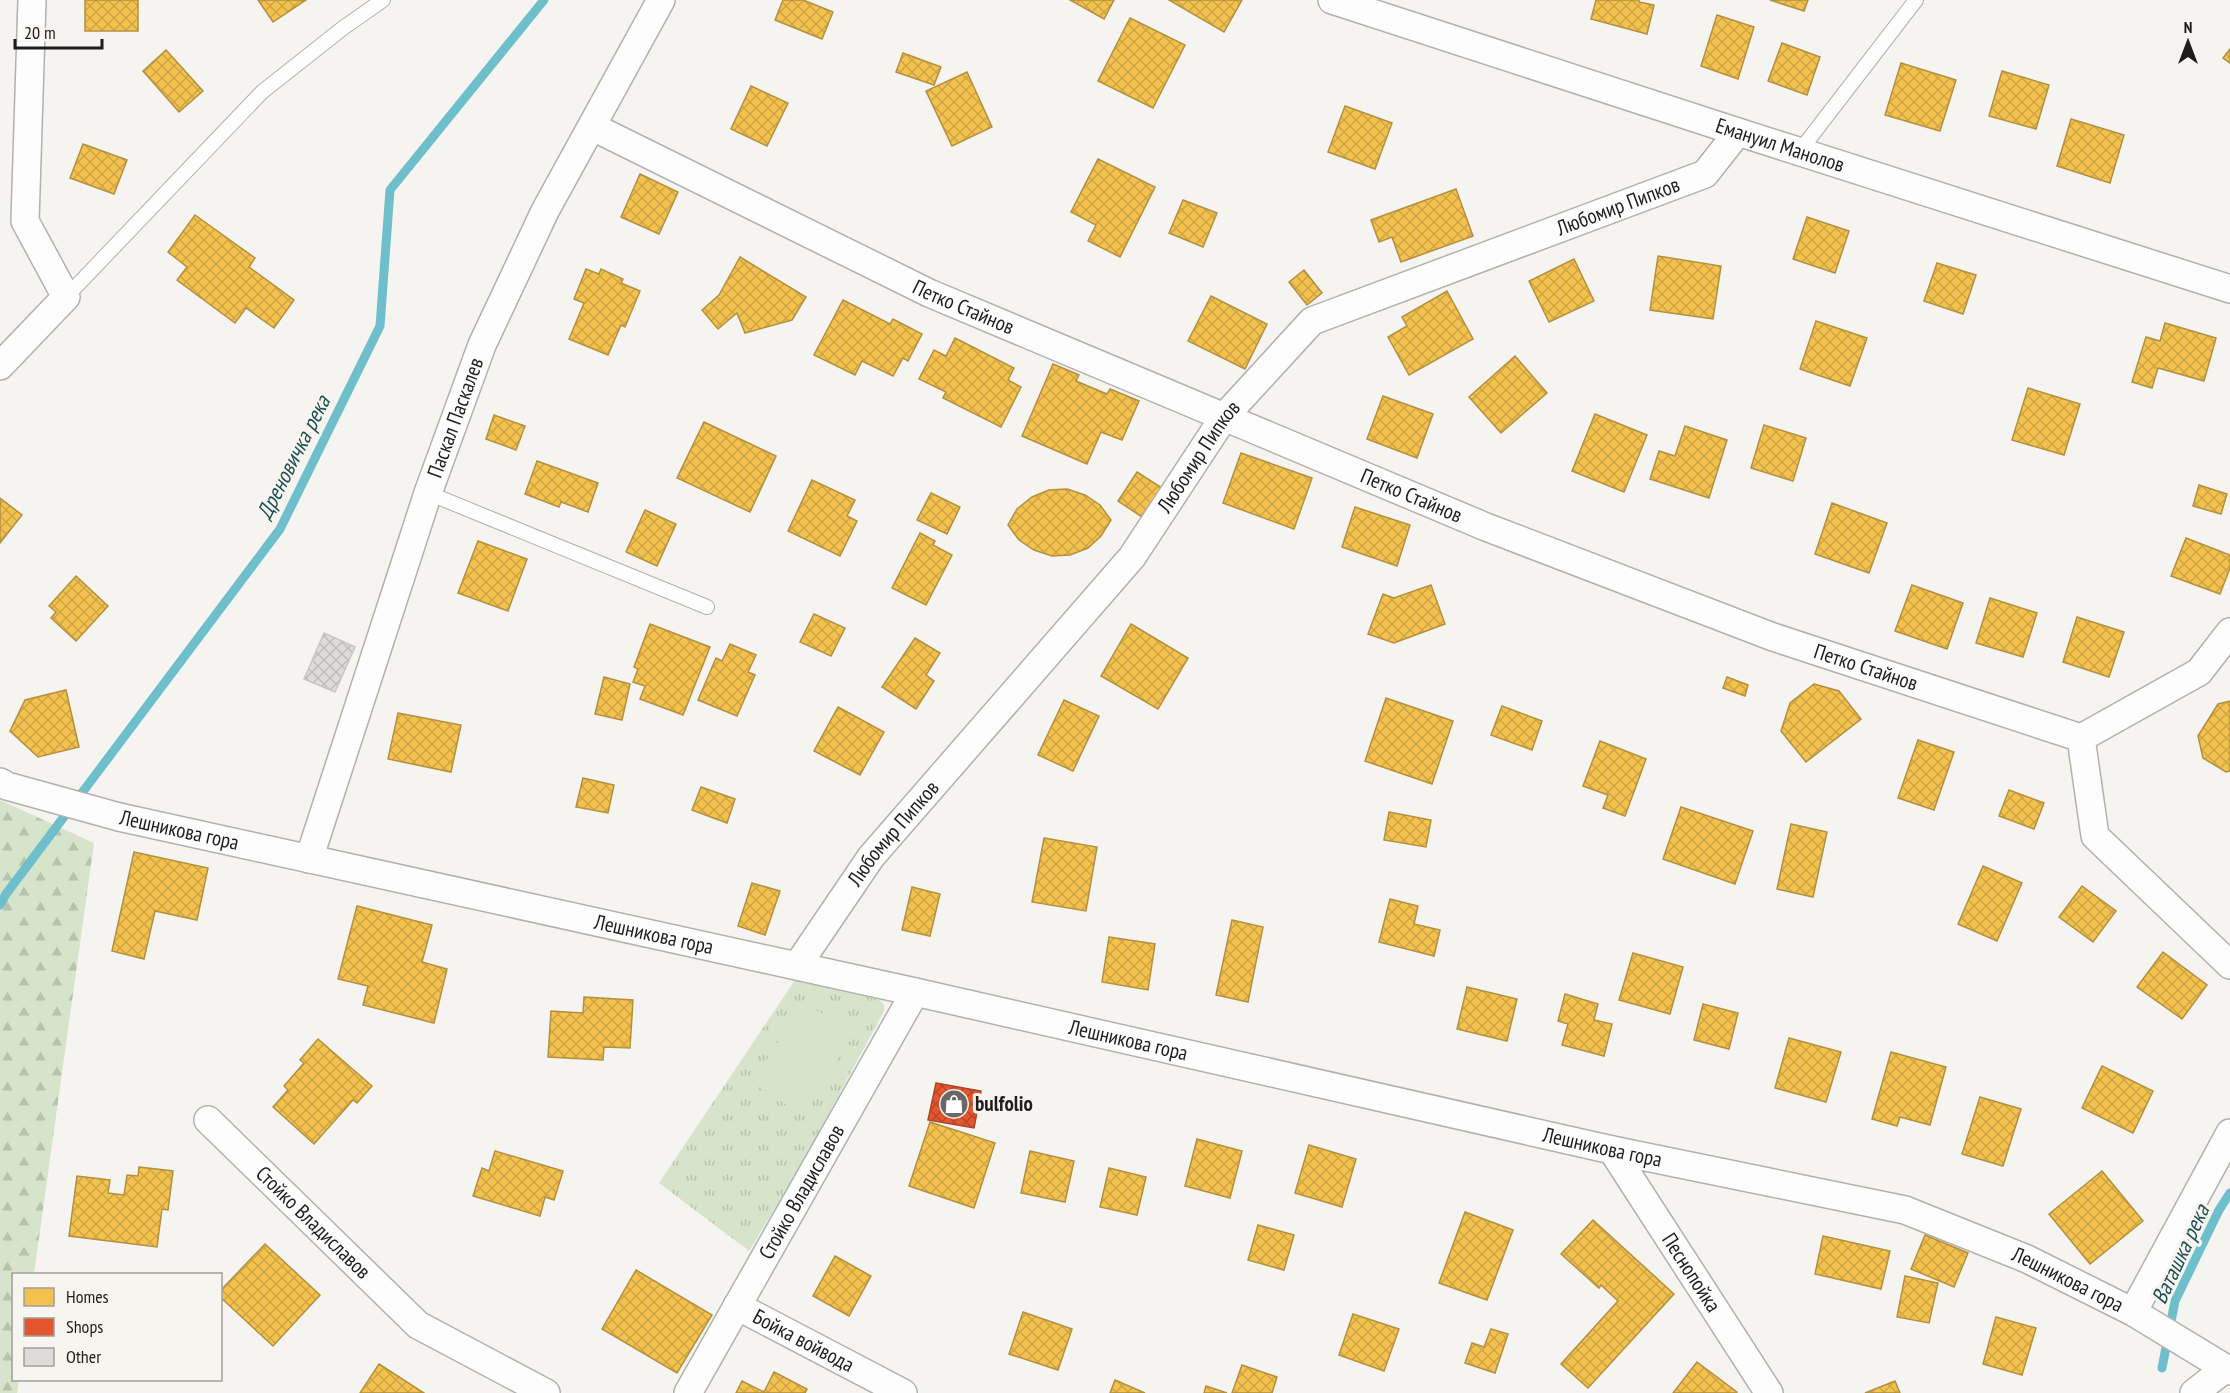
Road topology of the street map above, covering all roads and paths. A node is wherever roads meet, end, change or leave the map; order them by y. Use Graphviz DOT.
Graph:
graph roads {
  1 [pos="32,0"];
  2 [pos="383,0"];
  3 [pos="661,0"];
  4 [pos="1332,0"];
  5 [pos="1916,0"];
  6 [pos="593,127"];
  7 [pos="1738,132"];
  8 [pos="1799,152"];
  9 [pos="2230,289"];
  10 [pos="66,297"];
  11 [pos="0,366"];
  12 [pos="1224,417"];
  13 [pos="428,493"];
  14 [pos="707,607"];
  15 [pos="2230,632"];
  16 [pos="2081,738"];
  17 [pos="2,785"];
  18 [pos="309,859"];
  19 [pos="2230,965"];
  20 [pos="797,966"];
  21 [pos="915,992"];
  22 [pos="208,1120"];
  23 [pos="2230,1134"];
  24 [pos="1612,1150"];
  25 [pos="737,1306"];
  26 [pos="2133,1312"];
  27 [pos="2226,1373"];
  28 [pos="546,1393"];
  29 [pos="688,1393"];
  30 [pos="903,1393"];
  31 [pos="1769,1393"];
  32 [pos="2194,1393"];
  1 -- 10 [label="street"];
  2 -- 10 [label="lane"];
  3 -- 6 [label="street, Паскал Паскалев"];
  4 -- 7 [label="street, Емануил Манолов"];
  5 -- 8 [label="lane"];
  6 -- 12 [label="street, Петко Стайнов"];
  6 -- 13 [label="street, Паскал Паскалев"];
  7 -- 8 [label="street, Емануил Манолов"];
  7 -- 12 [label="street, Любомир Пипков"];
  8 -- 9 [label="street, Емануил Манолов"];
  10 -- 11 [label="street"];
  12 -- 16 [label="street, Петко Стайнов"];
  12 -- 20 [label="street, Любомир Пипков"];
  13 -- 14 [label="lane"];
  13 -- 18 [label="street, Паскал Паскалев"];
  15 -- 16 [label="street"];
  16 -- 19 [label="street"];
  17 -- 18 [label="street, Лешникова гора"];
  18 -- 20 [label="street, Лешникова гора"];
  20 -- 21 [label="street, Лешникова гора"];
  21 -- 24 [label="street, Лешникова гора"];
  21 -- 25 [label="street, Стойко Владиславов"];
  22 -- 28 [label="street, Стойко Владиславов"];
  23 -- 26 [label="street"];
  24 -- 26 [label="street, Лешникова гора"];
  24 -- 31 [label="street, Песнопойка"];
  25 -- 29 [label="street, Стойко Владиславов"];
  25 -- 30 [label="street, Бойка войвода"];
  26 -- 27 [label="street, Лешникова гора"];
  27 -- 32 [label="street"];
}
